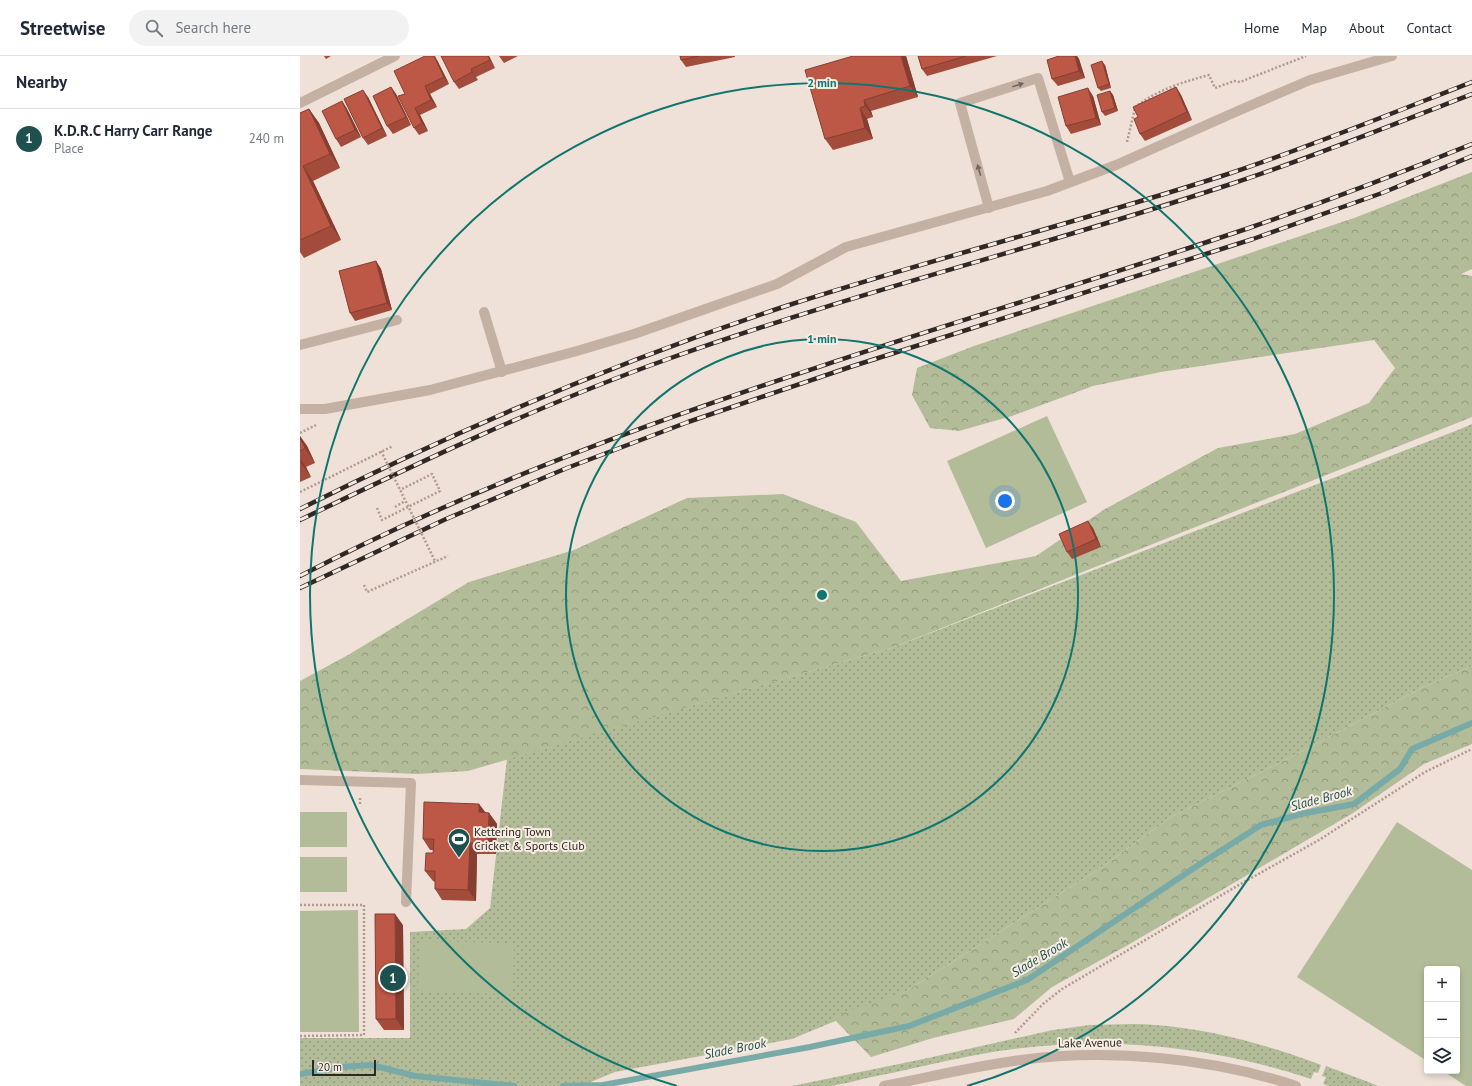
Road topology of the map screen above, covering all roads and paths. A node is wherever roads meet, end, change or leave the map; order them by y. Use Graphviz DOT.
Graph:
graph roads {
  1 [pos="395,56"];
  2 [pos="1306,56"];
  3 [pos="1392,56"];
  4 [pos="1358,61"];
  5 [pos="300,103"];
  6 [pos="1127,143"];
  7 [pos="1070,182"];
  8 [pos="989,208"];
  9 [pos="484,312"];
  10 [pos="398,320"];
  11 [pos="300,345"];
  12 [pos="502,372"];
  13 [pos="300,409"];
  14 [pos="393,446"];
  15 [pos="381,452"];
  16 [pos="400,490"];
  17 [pos="300,492"];
  18 [pos="405,501"];
  19 [pos="395,506"];
  20 [pos="377,508"];
  21 [pos="448,556"];
  22 [pos="435,562"];
  23 [pos="364,585"];
  24 [pos="1472,749"];
  25 [pos="300,780"];
  26 [pos="406,902"];
  27 [pos="300,905"];
  28 [pos="1015,1033"];
  29 [pos="300,1036"];
  30 [pos="884,1086"];
  31 [pos="1296,1086"];
  1 -- 5 [label="street"];
  2 -- 6 [label="path"];
  3 -- 4 [label="street"];
  4 -- 7 [label="street"];
  7 -- 8 [label="street"];
  8 -- 7 [label="street, one-way"];
  8 -- 12 [label="street"];
  9 -- 12 [label="street"];
  10 -- 11 [label="street"];
  12 -- 13 [label="street"];
  14 -- 15 [label="path"];
  15 -- 16 [label="path, bridge"];
  15 -- 17 [label="path"];
  16 -- 18 [label="path, bridge"];
  16 -- 20 [label="path"];
  18 -- 19 [label="path"];
  18 -- 22 [label="path, bridge"];
  21 -- 22 [label="path"];
  22 -- 23 [label="path"];
  24 -- 28 [label="path"];
  25 -- 26 [label="street"];
  27 -- 29 [label="path"];
  30 -- 31 [label="street, Lake Avenue"];
}
